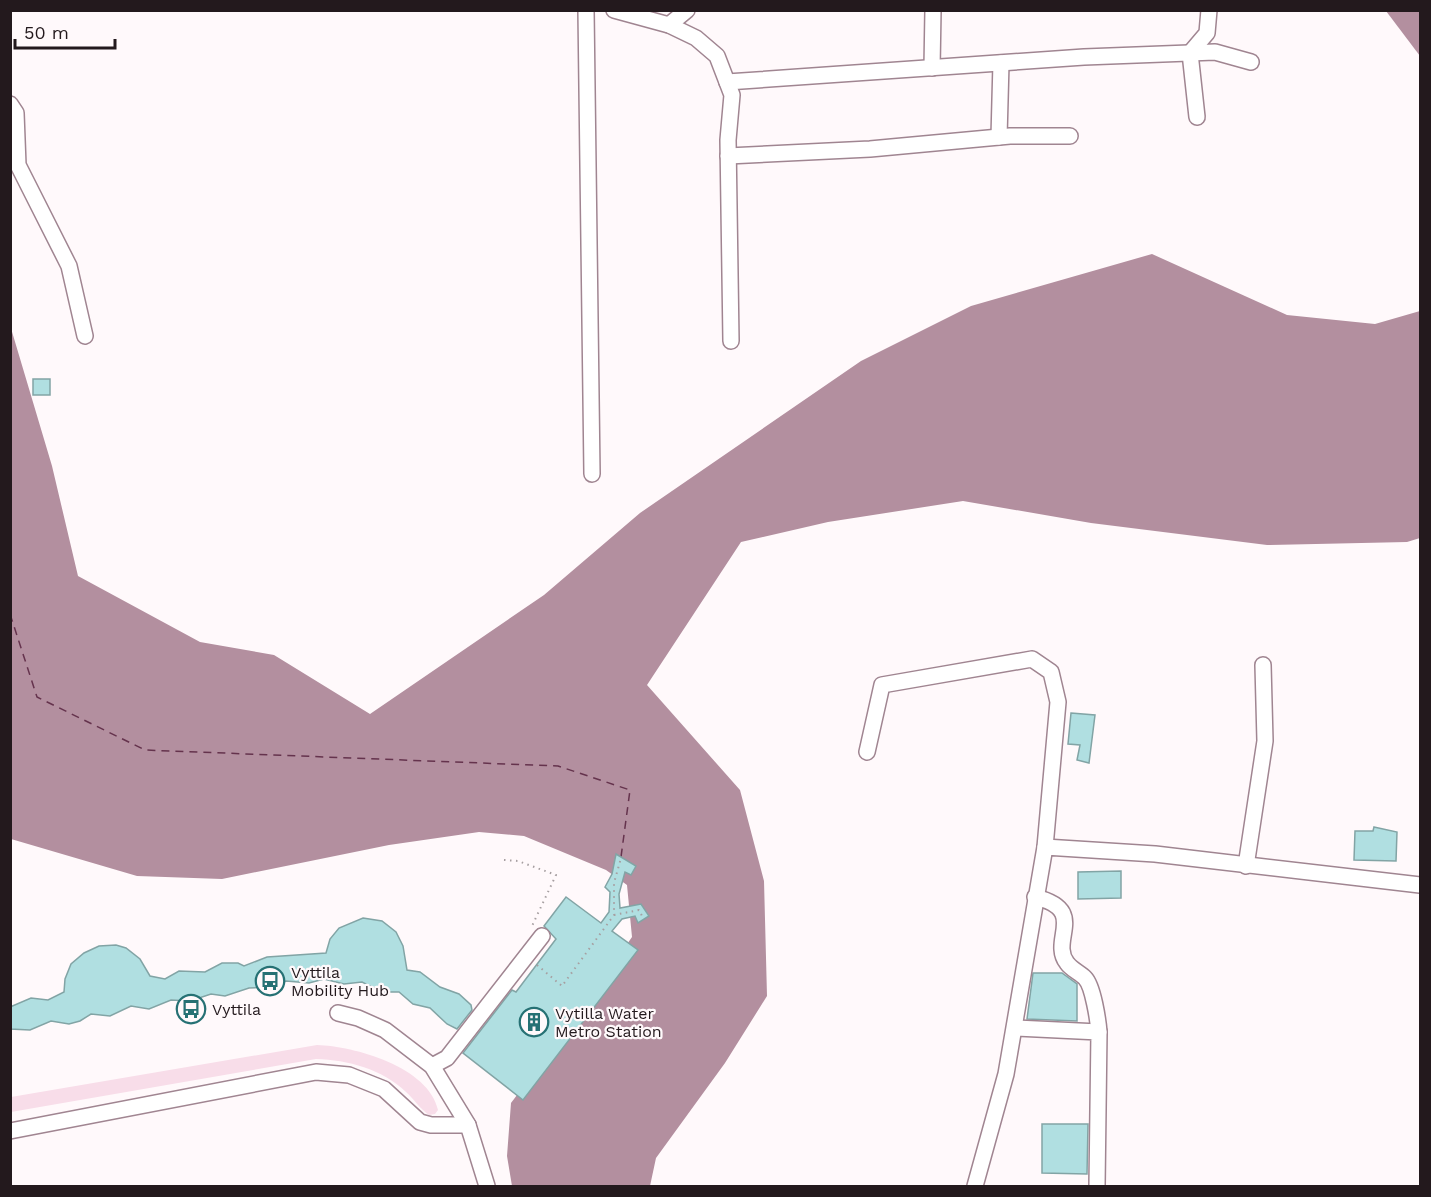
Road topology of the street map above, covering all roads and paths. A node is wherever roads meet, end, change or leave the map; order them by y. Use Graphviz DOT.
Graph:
graph roads {
  1 [pos="586,10"];
  2 [pos="614,10"];
  3 [pos="687,10"];
  4 [pos="933,10"];
  5 [pos="1209,10"];
  6 [pos="669,25"];
  7 [pos="1190,53"];
  8 [pos="1251,62"];
  9 [pos="1001,63"];
  10 [pos="932,68"];
  11 [pos="727,82"];
  12 [pos="10,104"];
  13 [pos="1197,117"];
  14 [pos="999,136"];
  15 [pos="1070,136"];
  16 [pos="728,156"];
  17 [pos="85,336"];
  18 [pos="731,341"];
  19 [pos="592,474"];
  20 [pos="1263,665"];
  21 [pos="867,752"];
  22 [pos="1045,847"];
  23 [pos="621,858"];
  24 [pos="504,860"];
  25 [pos="1246,866"];
  26 [pos="1420,885"];
  27 [pos="1035,897"];
  28 [pos="614,915"];
  29 [pos="642,916"];
  30 [pos="535,936"];
  31 [pos="531,959"];
  32 [pos="338,1013"];
  33 [pos="1016,1028"];
  34 [pos="1099,1032"];
  35 [pos="432,1066"];
  36 [pos="468,1125"];
  37 [pos="10,1131"];
  38 [pos="487,1186"];
  39 [pos="975,1186"];
  40 [pos="1097,1186"];
  1 -- 19 [label="street"];
  2 -- 6 [label="street"];
  3 -- 6 [label="street"];
  4 -- 10 [label="street"];
  5 -- 7 [label="street"];
  6 -- 11 [label="street"];
  7 -- 8 [label="street"];
  7 -- 9 [label="street"];
  7 -- 13 [label="street"];
  9 -- 10 [label="street"];
  9 -- 14 [label="street"];
  10 -- 11 [label="street"];
  11 -- 16 [label="street"];
  12 -- 17 [label="street"];
  14 -- 15 [label="street"];
  14 -- 16 [label="street"];
  16 -- 18 [label="street"];
  20 -- 25 [label="street"];
  21 -- 22 [label="street"];
  22 -- 25 [label="street"];
  22 -- 27 [label="street"];
  23 -- 28 [label="path"];
  24 -- 30 [label="path"];
  25 -- 26 [label="street"];
  27 -- 33 [label="street"];
  27 -- 34 [label="street"];
  28 -- 29 [label="path"];
  28 -- 31 [label="path"];
  30 -- 35 [label="street"];
  32 -- 35 [label="street"];
  33 -- 34 [label="street"];
  33 -- 39 [label="street"];
  34 -- 40 [label="street"];
  35 -- 36 [label="street"];
  36 -- 37 [label="street"];
  36 -- 38 [label="street"];
}
